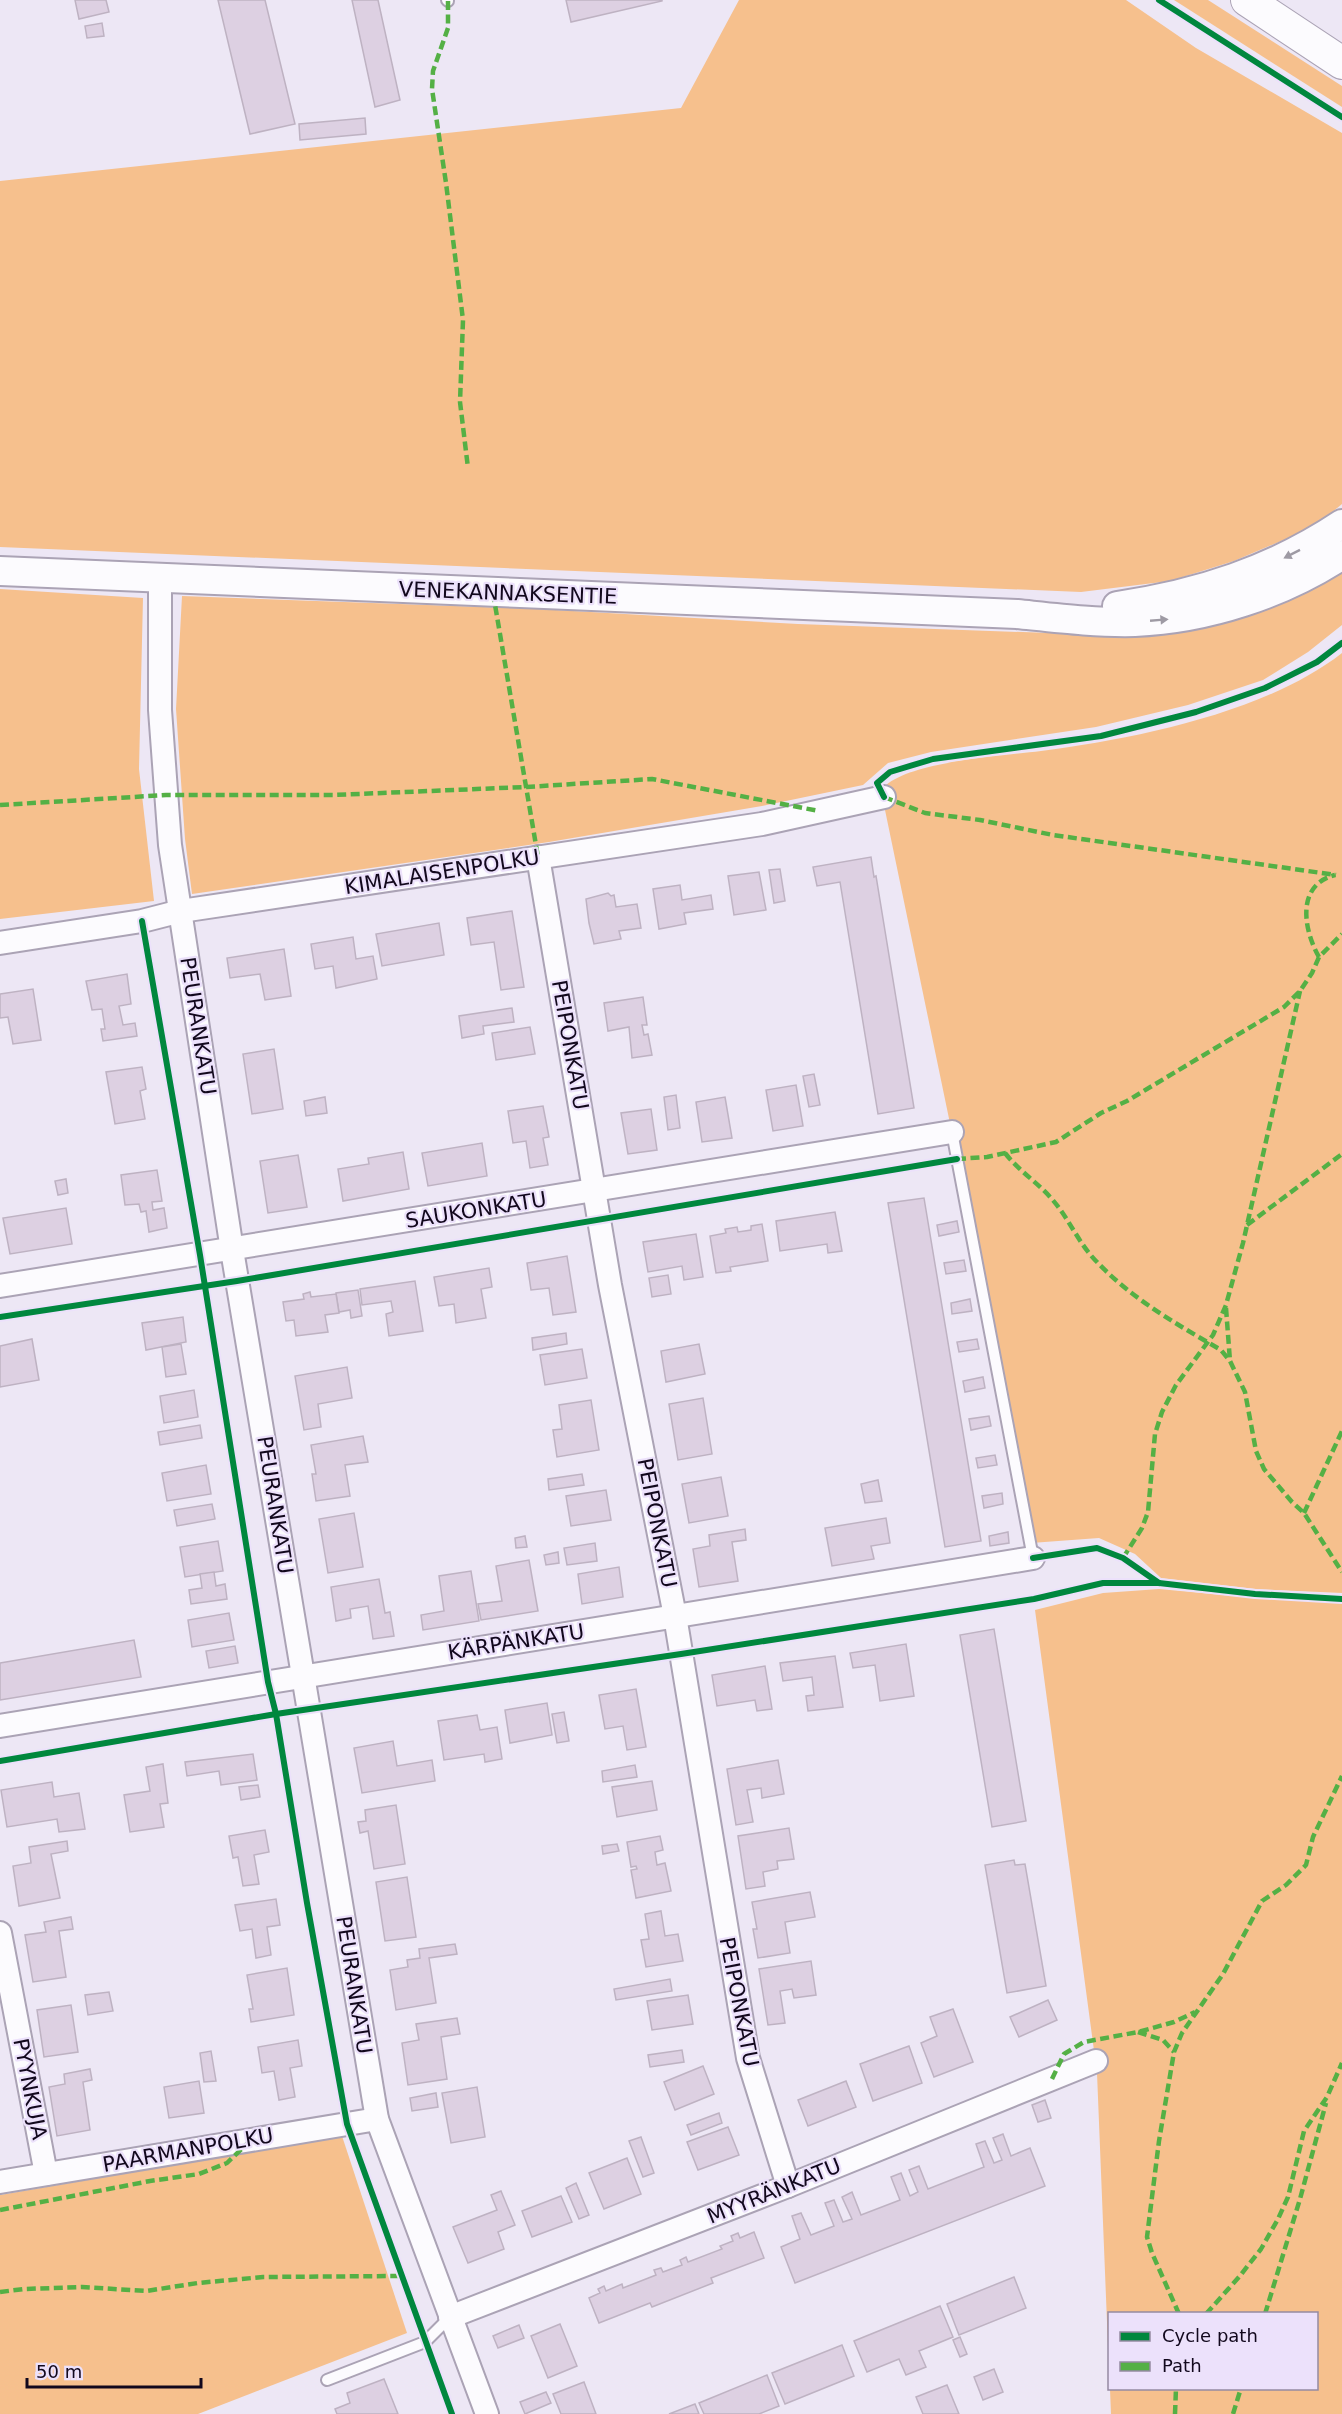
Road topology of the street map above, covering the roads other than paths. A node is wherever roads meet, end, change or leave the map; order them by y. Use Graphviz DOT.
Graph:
graph roads {
  1 [pos="1247,0"];
  2 [pos="1273,16"];
  3 [pos="1342,44"];
  4 [pos="1342,63"];
  5 [pos="1342,524"];
  6 [pos="1342,555"];
  7 [pos="0,571"];
  8 [pos="160,577"];
  9 [pos="1017,614"];
  10 [pos="884,797"];
  11 [pos="538,857"];
  12 [pos="181,911"];
  13 [pos="0,943"];
  14 [pos="952,1132"];
  15 [pos="594,1190"];
  16 [pos="232,1250"];
  17 [pos="0,1286"];
  18 [pos="1033,1558"];
  19 [pos="675,1616"];
  20 [pos="303,1676"];
  21 [pos="0,1725"];
  22 [pos="0,1933"];
  23 [pos="1096,2061"];
  24 [pos="377,2119"];
  25 [pos="46,2175"];
  26 [pos="0,2182"];
  27 [pos="788,2186"];
  28 [pos="450,2317"];
  29 [pos="327,2380"];
  30 [pos="487,2414"];
  1 -- 2 [label="main road"];
  2 -- 3 [label="main road"];
  2 -- 4 [label="main road"];
  5 -- 9 [label="street, VENEKANNAKSENTIE, one-way"];
  9 -- 6 [label="street, VENEKANNAKSENTIE, one-way"];
  7 -- 8 [label="street, VENEKANNAKSENTIE"];
  8 -- 9 [label="street, VENEKANNAKSENTIE"];
  8 -- 12 [label="street, PEURANKATU"];
  10 -- 11 [label="street, KIMALAISENPOLKU"];
  11 -- 12 [label="street, KIMALAISENPOLKU"];
  11 -- 15 [label="street, PEIPONKATU"];
  12 -- 13 [label="street, KIMALAISENPOLKU"];
  12 -- 16 [label="street, PEURANKATU"];
  14 -- 15 [label="street, SAUKONKATU"];
  14 -- 18 [label="lane"];
  15 -- 16 [label="street, SAUKONKATU"];
  15 -- 19 [label="street, PEIPONKATU"];
  16 -- 17 [label="street, SAUKONKATU"];
  16 -- 20 [label="street, PEURANKATU"];
  18 -- 19 [label="street, KÄRPÄNKATU"];
  19 -- 20 [label="street, KÄRPÄNKATU"];
  19 -- 27 [label="street, PEIPONKATU"];
  20 -- 21 [label="street, KÄRPÄNKATU"];
  20 -- 24 [label="street, PEURANKATU"];
  22 -- 25 [label="street, PYYNKUJA"];
  23 -- 27 [label="street, MYYRÄNKATU"];
  24 -- 25 [label="street, PAARMANPOLKU"];
  24 -- 28 [label="street, PEURANKATU"];
  25 -- 26 [label="street, PAARMANPOLKU"];
  27 -- 28 [label="street, MYYRÄNKATU"];
  28 -- 29 [label="lane"];
  28 -- 30 [label="street, PEURANKATU"];
}
